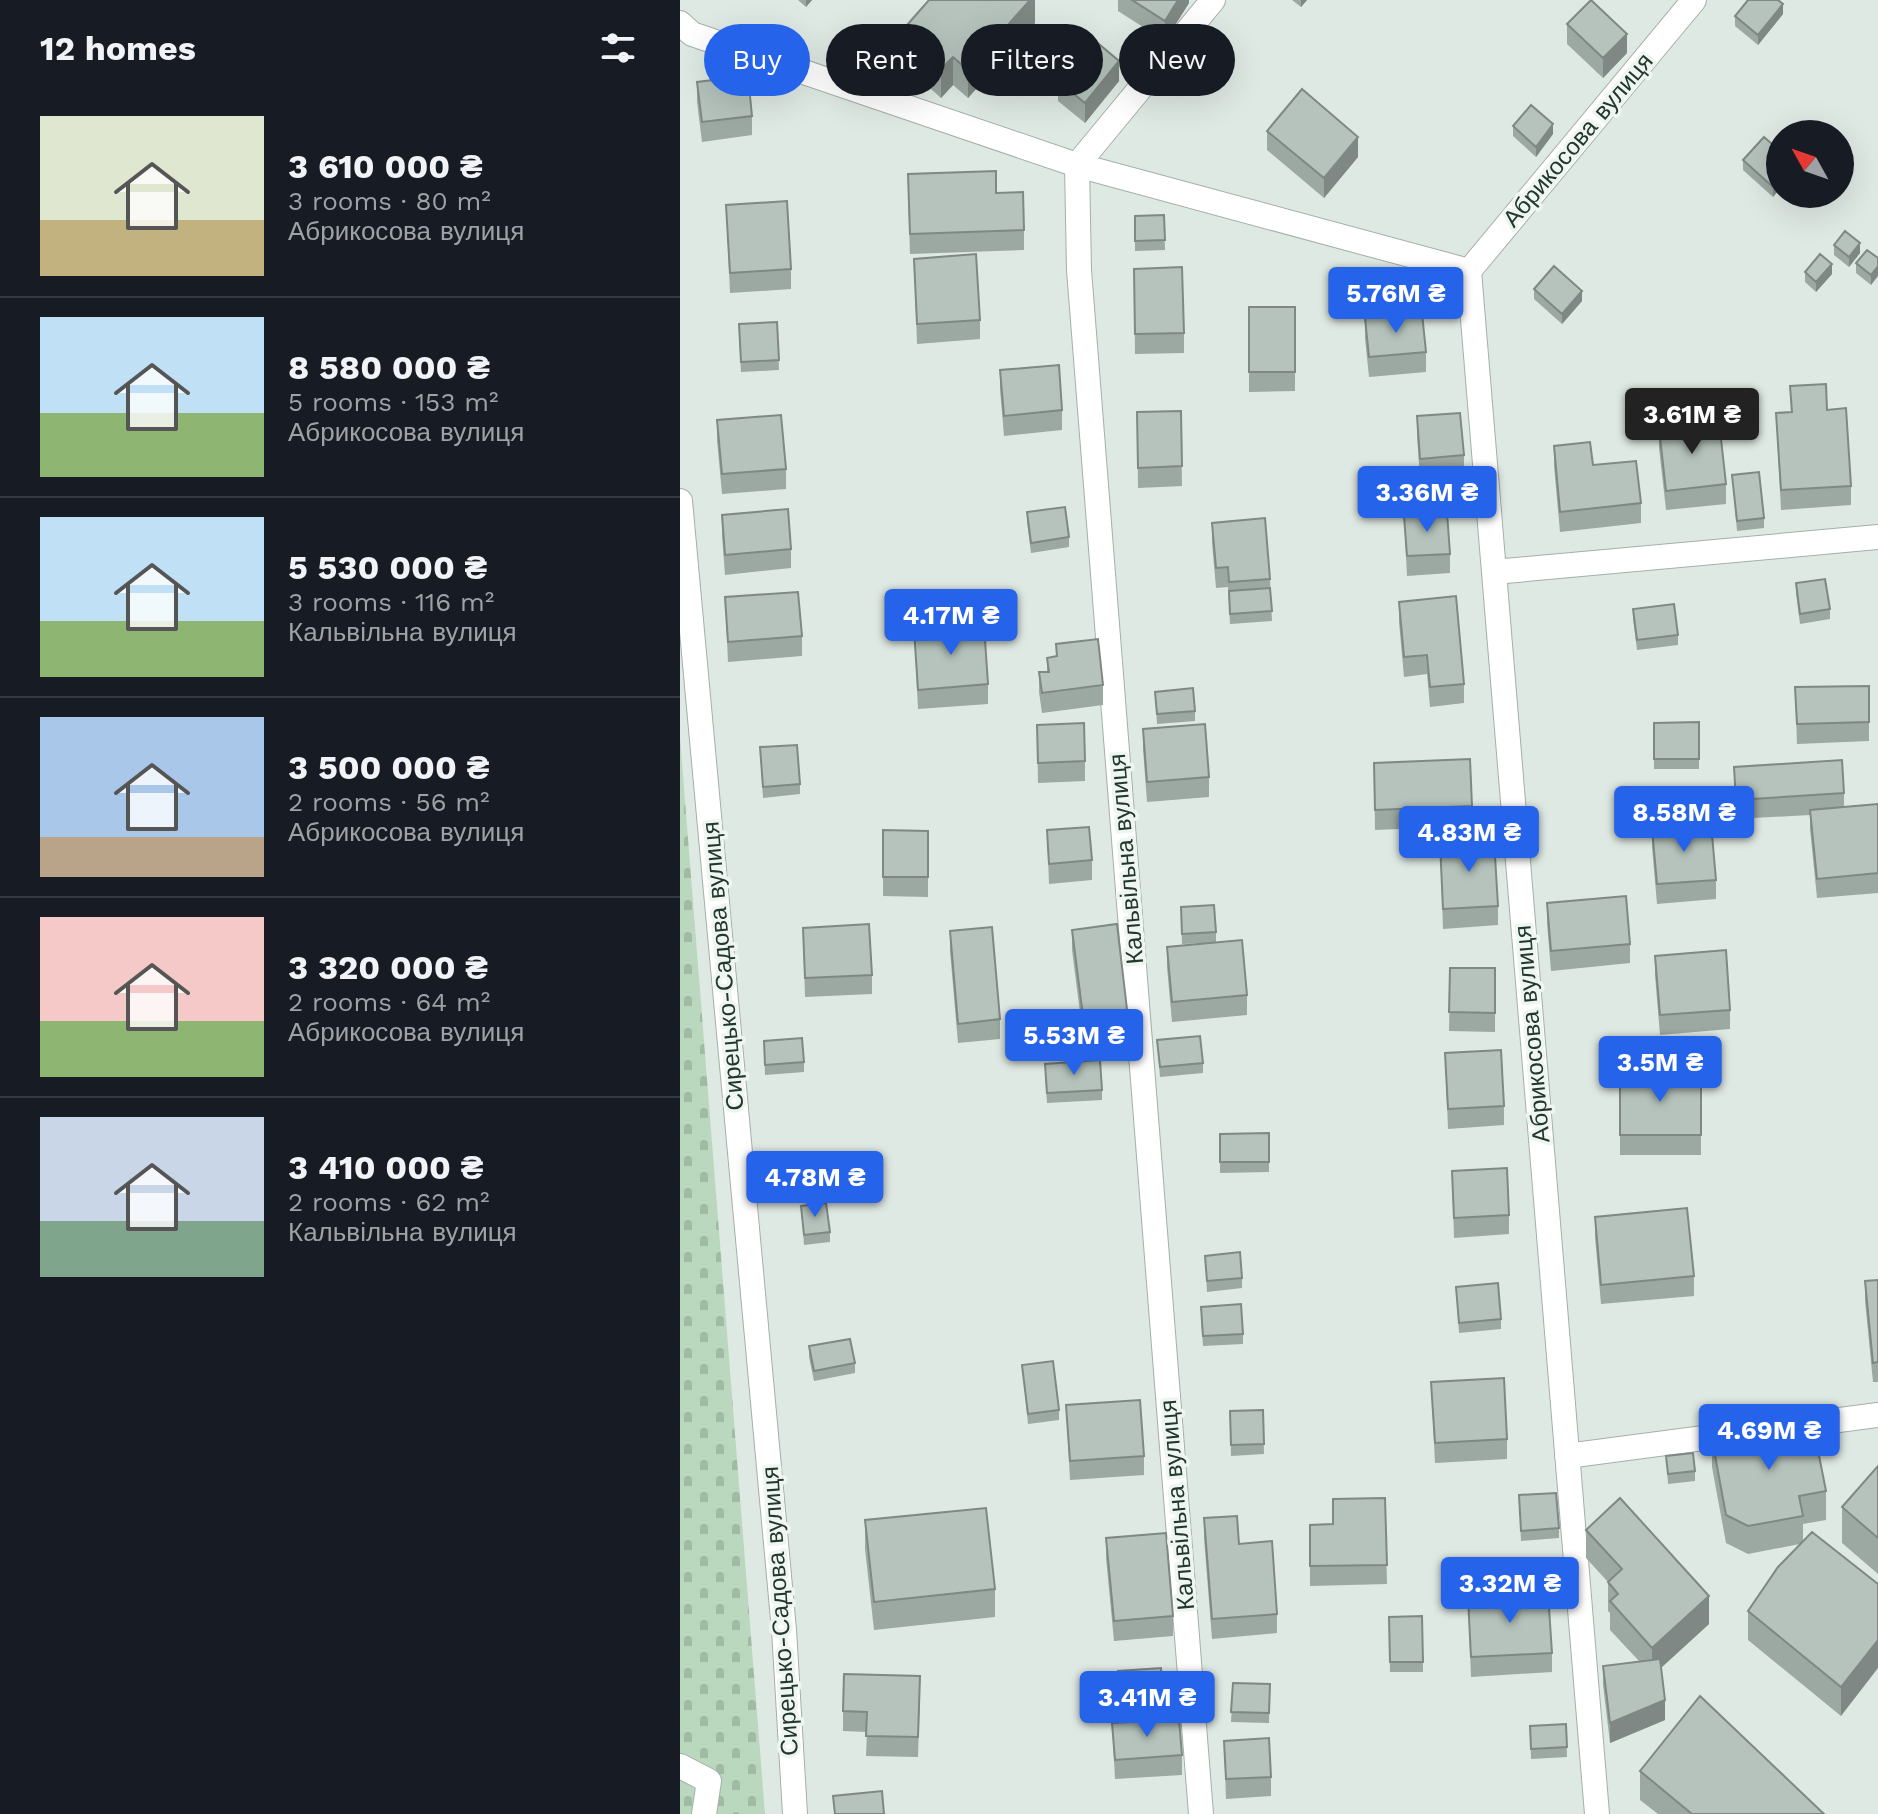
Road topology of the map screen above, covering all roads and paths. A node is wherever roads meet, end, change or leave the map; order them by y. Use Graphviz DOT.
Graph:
graph roads {
  1 [pos="1213,0"];
  2 [pos="1694,0"];
  3 [pos="680,23"];
  4 [pos="1077,165"];
  5 [pos="1469,271"];
  6 [pos="680,501"];
  7 [pos="1878,537"];
  8 [pos="1494,572"];
  9 [pos="1878,1415"];
  10 [pos="1567,1456"];
  11 [pos="680,1766"];
  12 [pos="704,1814"];
  13 [pos="795,1814"];
  14 [pos="1201,1814"];
  15 [pos="1597,1814"];
  1 -- 4 [label="street"];
  2 -- 5 [label="street, Абрикосова вулиця"];
  3 -- 4 [label="street"];
  4 -- 5 [label="street"];
  4 -- 14 [label="street, Кальвільна вулиця"];
  5 -- 8 [label="street, Абрикосова вулиця"];
  6 -- 13 [label="street, Сирецько-Садова вулиця"];
  7 -- 8 [label="street"];
  8 -- 10 [label="street, Абрикосова вулиця"];
  9 -- 10 [label="street"];
  10 -- 15 [label="street, Абрикосова вулиця"];
  11 -- 12 [label="street"];
}
